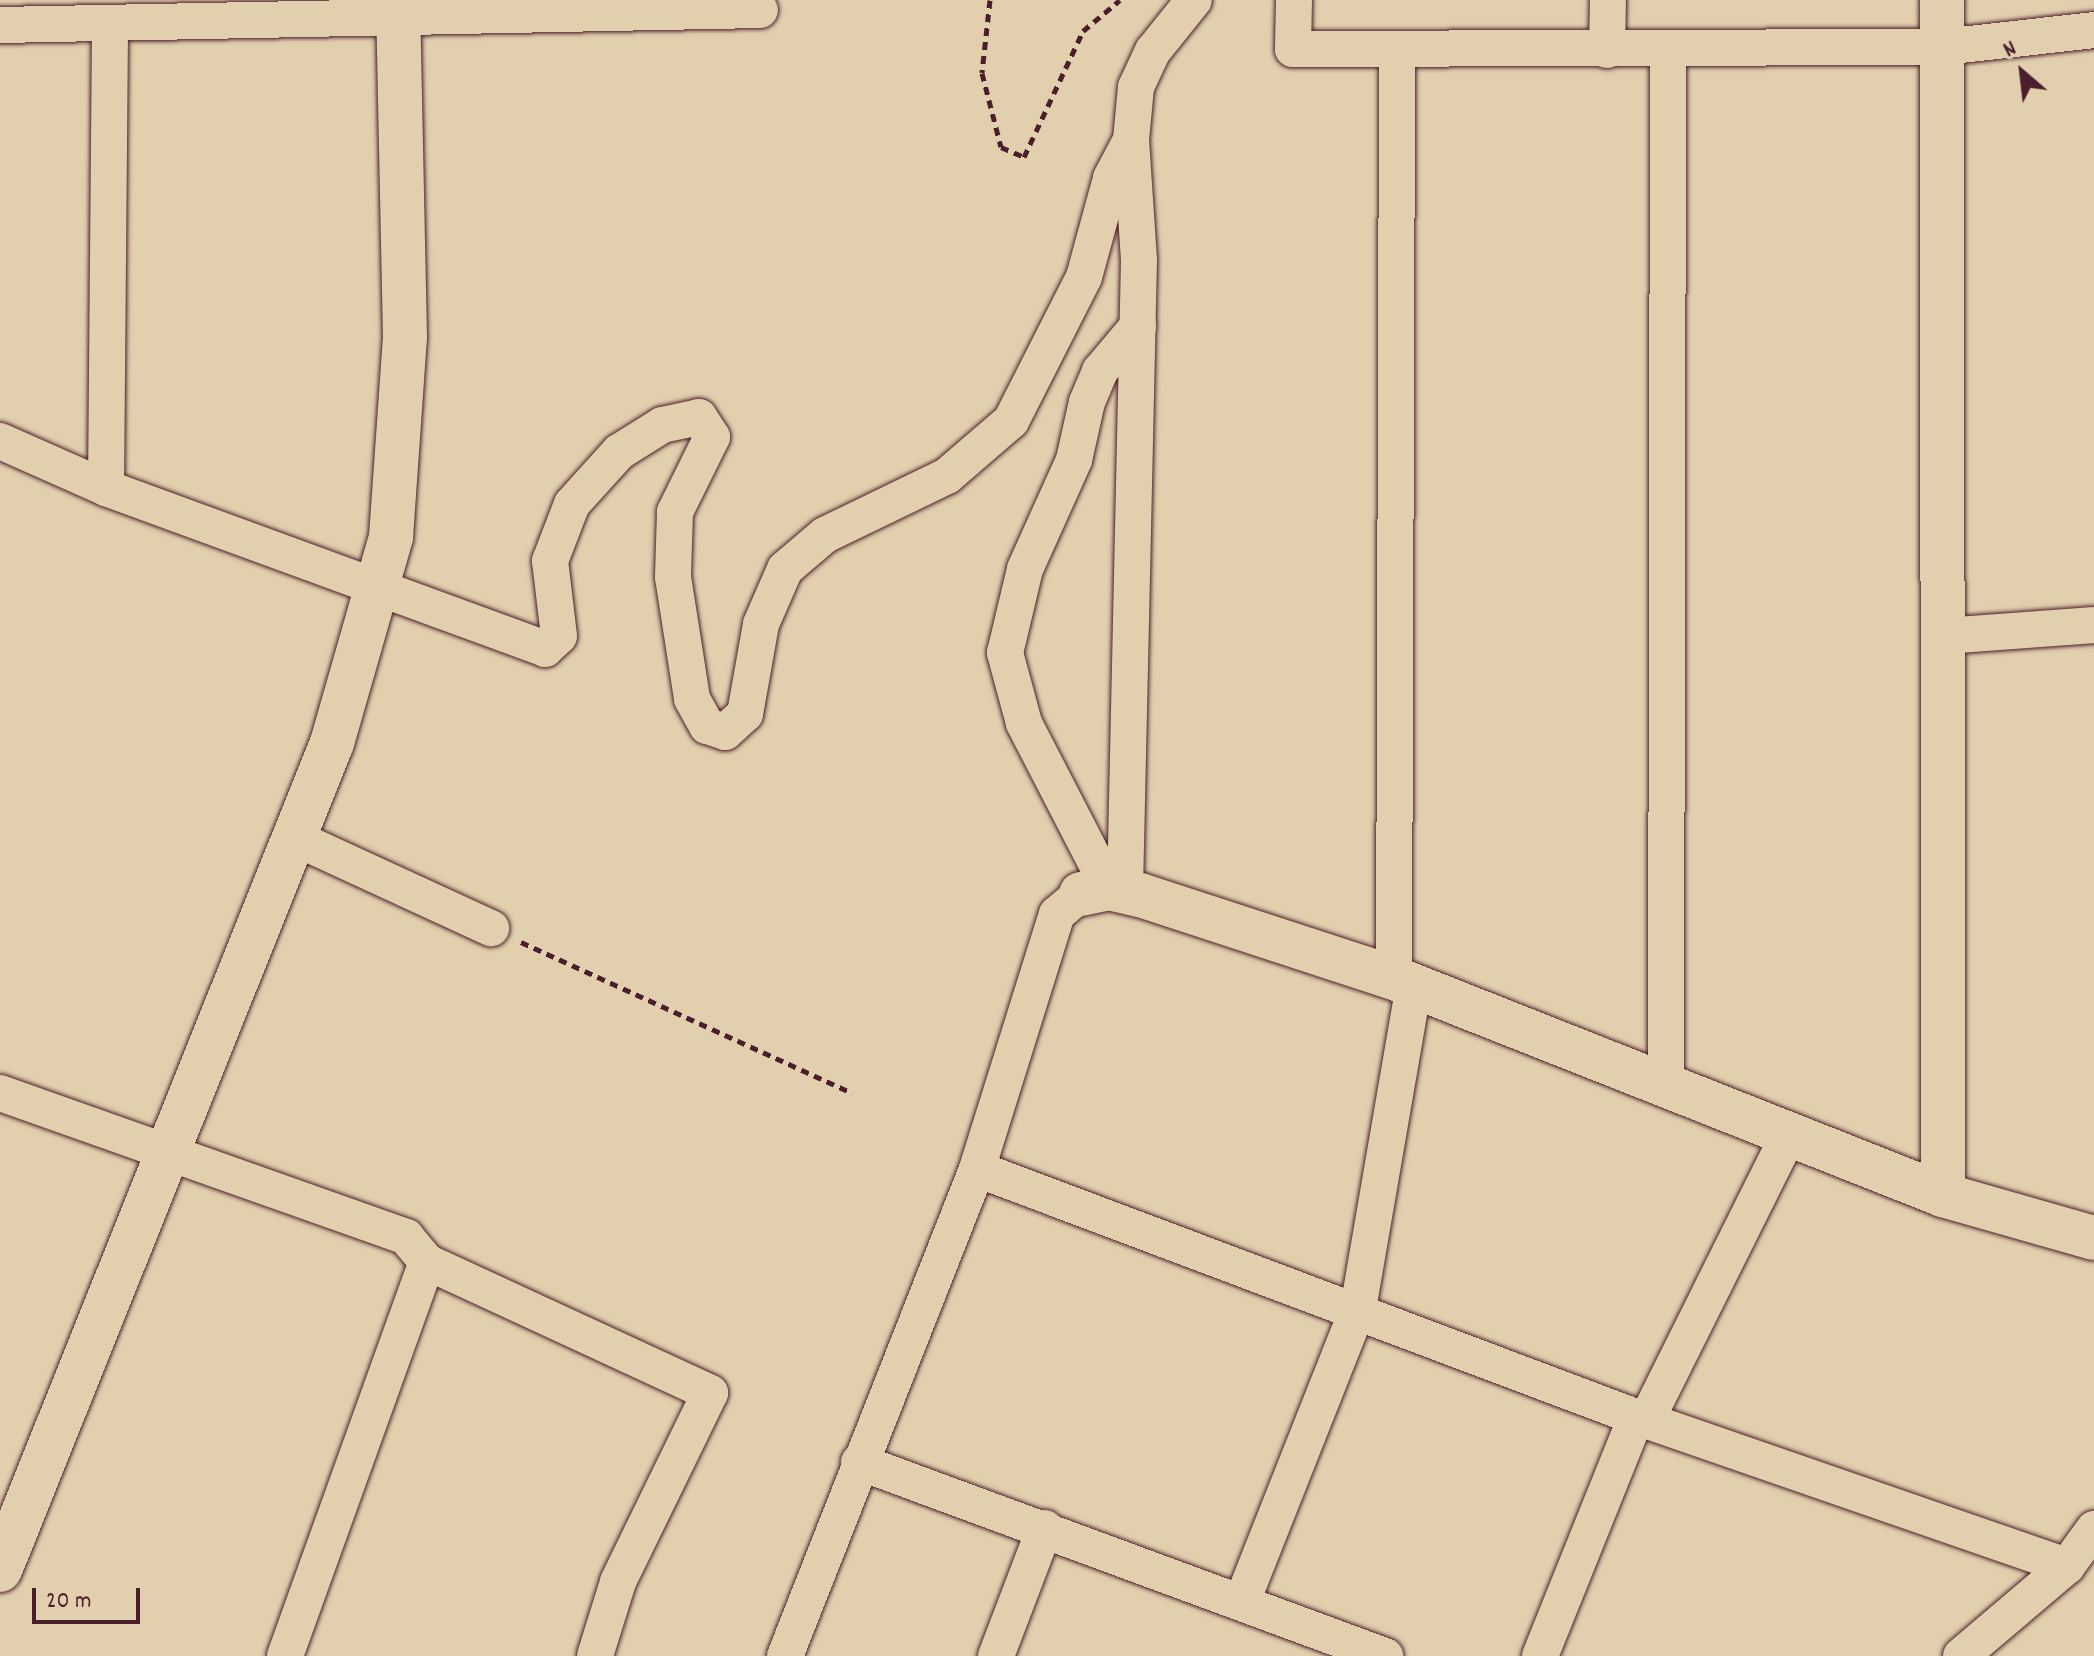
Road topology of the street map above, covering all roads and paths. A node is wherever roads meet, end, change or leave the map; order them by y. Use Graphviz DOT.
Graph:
graph roads {
  1 [pos="990,0"];
  2 [pos="1120,0"];
  3 [pos="1194,0"];
  4 [pos="1294,0"];
  5 [pos="1608,0"];
  6 [pos="1942,0"];
  7 [pos="398,10"];
  8 [pos="760,10"];
  9 [pos="0,25"];
  10 [pos="110,26"];
  11 [pos="2094,30"];
  12 [pos="1943,47"];
  13 [pos="1607,50"];
  14 [pos="1668,50"];
  15 [pos="1397,51"];
  16 [pos="1131,140"];
  17 [pos="1138,326"];
  18 [pos="0,441"];
  19 [pos="106,488"];
  20 [pos="376,585"];
  21 [pos="2094,625"];
  22 [pos="1945,636"];
  23 [pos="295,838"];
  24 [pos="1105,891"];
  25 [pos="491,928"];
  26 [pos="1404,982"];
  27 [pos="1666,1085"];
  28 [pos="0,1093"];
  29 [pos="852,1093"];
  30 [pos="1789,1134"];
  31 [pos="166,1155"];
  32 [pos="977,1169"];
  33 [pos="1943,1195"];
  34 [pos="2094,1238"];
  35 [pos="427,1262"];
  36 [pos="1358,1309"];
  37 [pos="1641,1419"];
  38 [pos="859,1462"];
  39 [pos="1045,1528"];
  40 [pos="2094,1529"];
  41 [pos="2067,1566"];
  42 [pos="0,1570"];
  43 [pos="1243,1599"];
  44 [pos="285,1656"];
  45 [pos="595,1656"];
  46 [pos="785,1656"];
  47 [pos="996,1656"];
  48 [pos="1385,1656"];
  49 [pos="1540,1656"];
  50 [pos="1961,1656"];
  1 -- 2 [label="path"];
  3 -- 16 [label="street"];
  4 -- 15 [label="street"];
  5 -- 13 [label="street"];
  6 -- 12 [label="street"];
  7 -- 8 [label="street"];
  7 -- 10 [label="street"];
  7 -- 20 [label="street"];
  9 -- 10 [label="street"];
  10 -- 19 [label="street"];
  11 -- 12 [label="street"];
  12 -- 14 [label="street"];
  12 -- 22 [label="street"];
  13 -- 14 [label="street"];
  13 -- 15 [label="street"];
  14 -- 27 [label="street"];
  15 -- 26 [label="street"];
  16 -- 17 [label="street"];
  16 -- 20 [label="street"];
  17 -- 24 [label="street"];
  17 -- 24 [label="street"];
  18 -- 19 [label="street"];
  19 -- 20 [label="street"];
  20 -- 23 [label="street"];
  21 -- 22 [label="street"];
  22 -- 33 [label="street"];
  23 -- 25 [label="street"];
  23 -- 31 [label="street"];
  24 -- 26 [label="street"];
  24 -- 32 [label="street"];
  25 -- 29 [label="path"];
  26 -- 27 [label="street"];
  26 -- 36 [label="street"];
  27 -- 30 [label="street"];
  28 -- 31 [label="street"];
  30 -- 33 [label="street"];
  30 -- 37 [label="street"];
  31 -- 35 [label="street"];
  31 -- 42 [label="street"];
  32 -- 36 [label="street"];
  32 -- 38 [label="street"];
  33 -- 34 [label="street"];
  35 -- 44 [label="street"];
  35 -- 45 [label="street"];
  36 -- 37 [label="street"];
  36 -- 43 [label="street"];
  37 -- 41 [label="street"];
  37 -- 49 [label="street"];
  38 -- 39 [label="street"];
  38 -- 46 [label="street"];
  39 -- 43 [label="street"];
  39 -- 47 [label="street"];
  40 -- 41 [label="street"];
  41 -- 50 [label="street"];
  43 -- 48 [label="street"];
}
